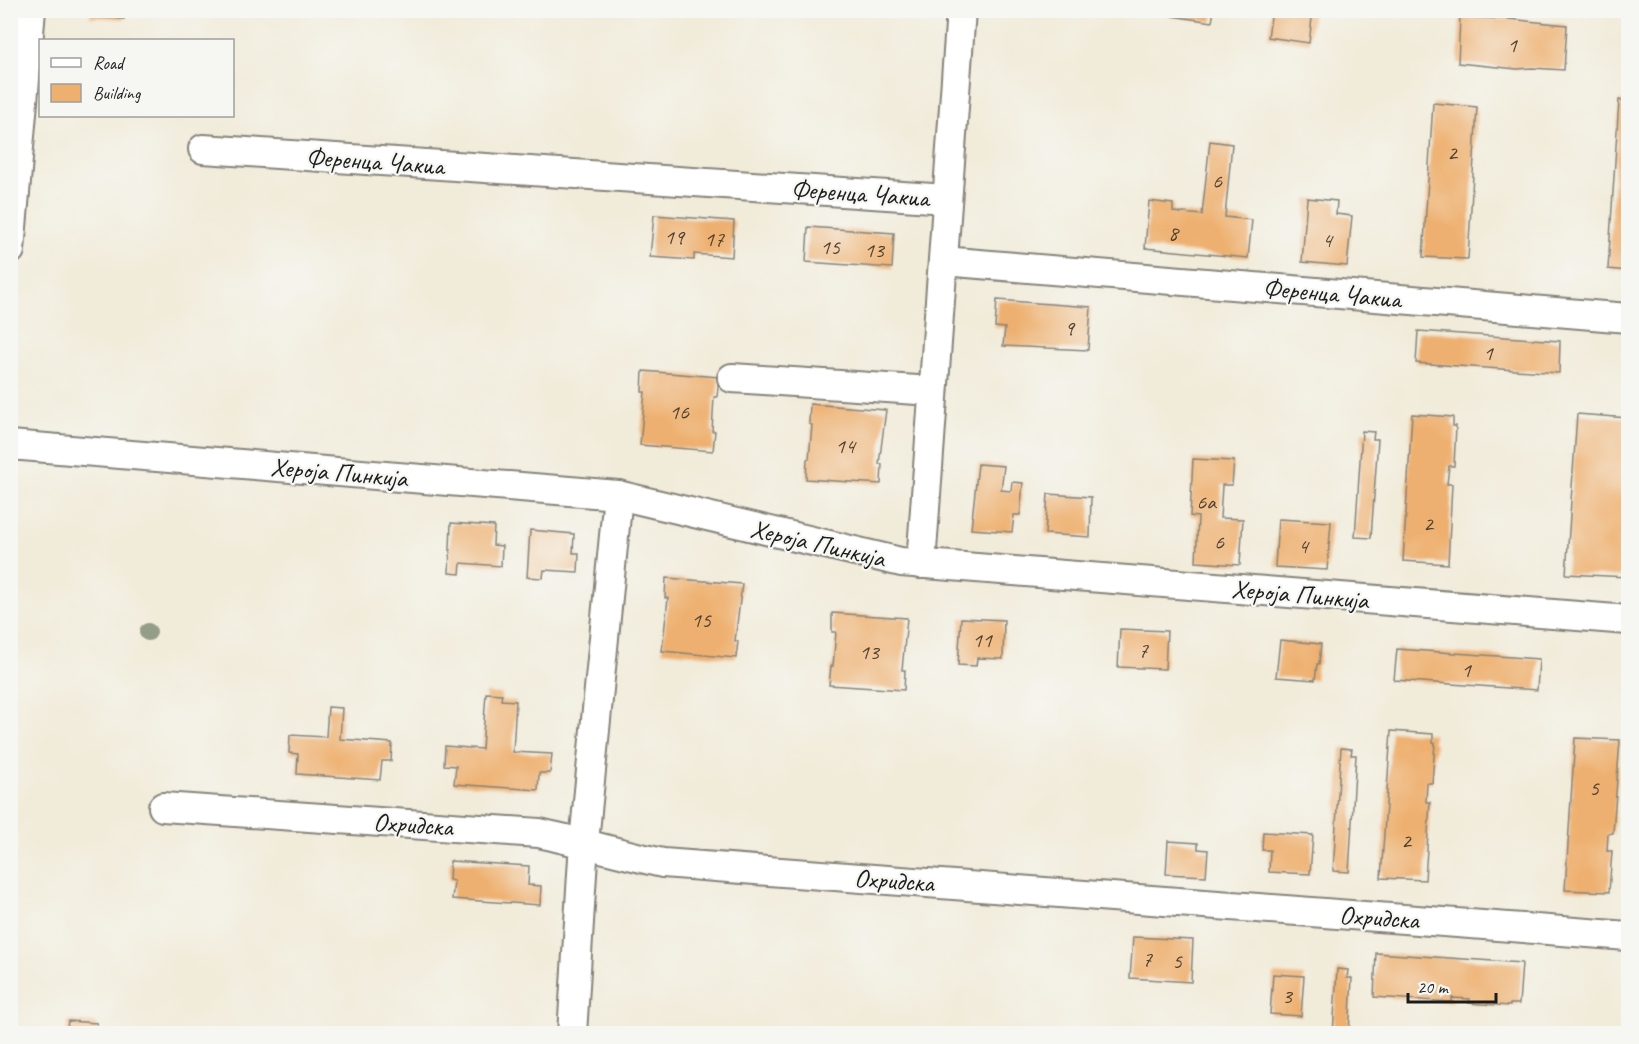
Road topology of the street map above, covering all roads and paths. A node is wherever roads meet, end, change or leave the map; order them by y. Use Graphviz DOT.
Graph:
graph roads {
  1 [pos="31,10"];
  2 [pos="961,10"];
  3 [pos="203,149"];
  4 [pos="947,199"];
  5 [pos="10,250"];
  6 [pos="943,261"];
  7 [pos="1629,318"];
  8 [pos="732,378"];
  9 [pos="933,391"];
  10 [pos="10,445"];
  11 [pos="618,495"];
  12 [pos="921,564"];
  13 [pos="1629,620"];
  14 [pos="163,807"];
  15 [pos="584,842"];
  16 [pos="1629,936"];
  17 [pos="572,1034"];
  1 -- 5 [label="street"];
  2 -- 4 [label="street"];
  3 -- 4 [label="street, Ференца Чакиа"];
  4 -- 6 [label="street, Ференца Чакиа"];
  6 -- 7 [label="street, Ференца Чакиа"];
  6 -- 9 [label="street"];
  8 -- 9 [label="street"];
  9 -- 12 [label="street"];
  10 -- 11 [label="street, Хероја Пинкија"];
  11 -- 12 [label="street, Хероја Пинкија"];
  11 -- 15 [label="street"];
  12 -- 13 [label="street, Хероја Пинкија"];
  14 -- 15 [label="street, Охридска"];
  15 -- 16 [label="street, Охридска"];
  15 -- 17 [label="street"];
}
